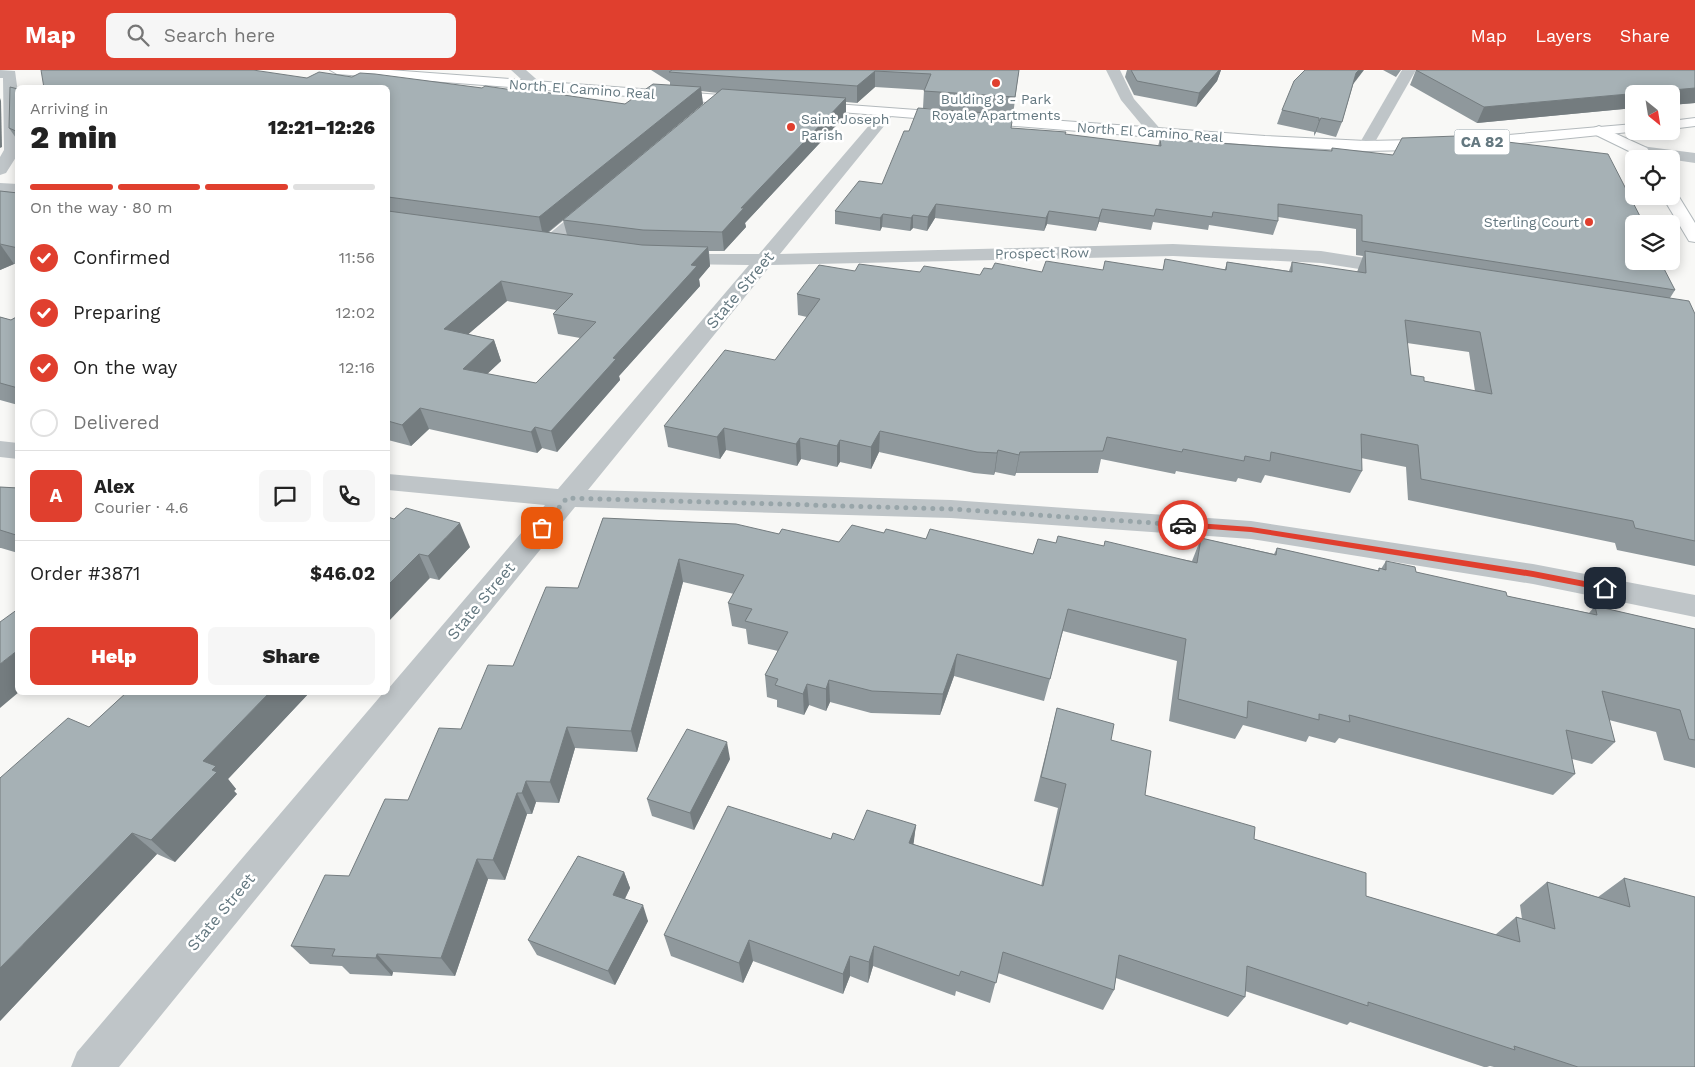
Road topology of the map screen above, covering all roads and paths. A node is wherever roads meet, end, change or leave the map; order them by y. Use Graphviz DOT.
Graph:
graph roads {
  1 [pos="337,70"];
  2 [pos="518,70"];
  3 [pos="1113,70"];
  4 [pos="1409,70"];
  5 [pos="10,73"];
  6 [pos="536,85"];
  7 [pos="720,99"];
  8 [pos="760,102"];
  9 [pos="789,104"];
  10 [pos="888,112"];
  11 [pos="701,115"];
  12 [pos="1695,122"];
  13 [pos="1680,124"];
  14 [pos="1625,129"];
  15 [pos="1599,131"];
  16 [pos="1155,132"];
  17 [pos="1366,146"];
  18 [pos="1635,150"];
  19 [pos="1680,157"];
  20 [pos="1695,158"];
  21 [pos="0,170"];
  22 [pos="0,188"];
  23 [pos="15,189"];
  24 [pos="610,192"];
  25 [pos="1675,205"];
  26 [pos="1695,237"];
  27 [pos="531,240"];
  28 [pos="550,242"];
  29 [pos="569,245"];
  30 [pos="656,257"];
  31 [pos="765,260"];
  32 [pos="1410,271"];
  33 [pos="0,450"];
  34 [pos="15,451"];
  35 [pos="390,482"];
  36 [pos="567,498"];
  37 [pos="1695,606"];
  38 [pos="92,1067"];
  1 -- 6 [label="main road, North El Camino Real"];
  2 -- 6 [label="street"];
  3 -- 16 [label="street"];
  4 -- 17 [label="street"];
  5 -- 21 [label="street"];
  6 -- 7 [label="main road, North El Camino Real"];
  7 -- 8 [label="main road, North El Camino Real"];
  7 -- 11 [label="street"];
  9 -- 10 [label="main road, North El Camino Real / CA 82"];
  10 -- 16 [label="main road, North El Camino Real / CA 82"];
  10 -- 31 [label="street, State Street"];
  12 -- 13 [label="main road"];
  14 -- 15 [label="main road, CA 82"];
  15 -- 17 [label="main road, CA 82"];
  15 -- 18 [label="main road"];
  16 -- 17 [label="main road, North El Camino Real / CA 82"];
  19 -- 20 [label="street"];
  22 -- 23 [label="street"];
  24 -- 28 [label="street"];
  25 -- 26 [label="main road"];
  27 -- 28 [label="street"];
  28 -- 29 [label="street"];
  30 -- 31 [label="street, Prospect Row"];
  31 -- 32 [label="street, Prospect Row"];
  31 -- 36 [label="street, State Street"];
  33 -- 34 [label="street"];
  35 -- 36 [label="street"];
  36 -- 37 [label="street"];
  36 -- 38 [label="street, State Street"];
}
